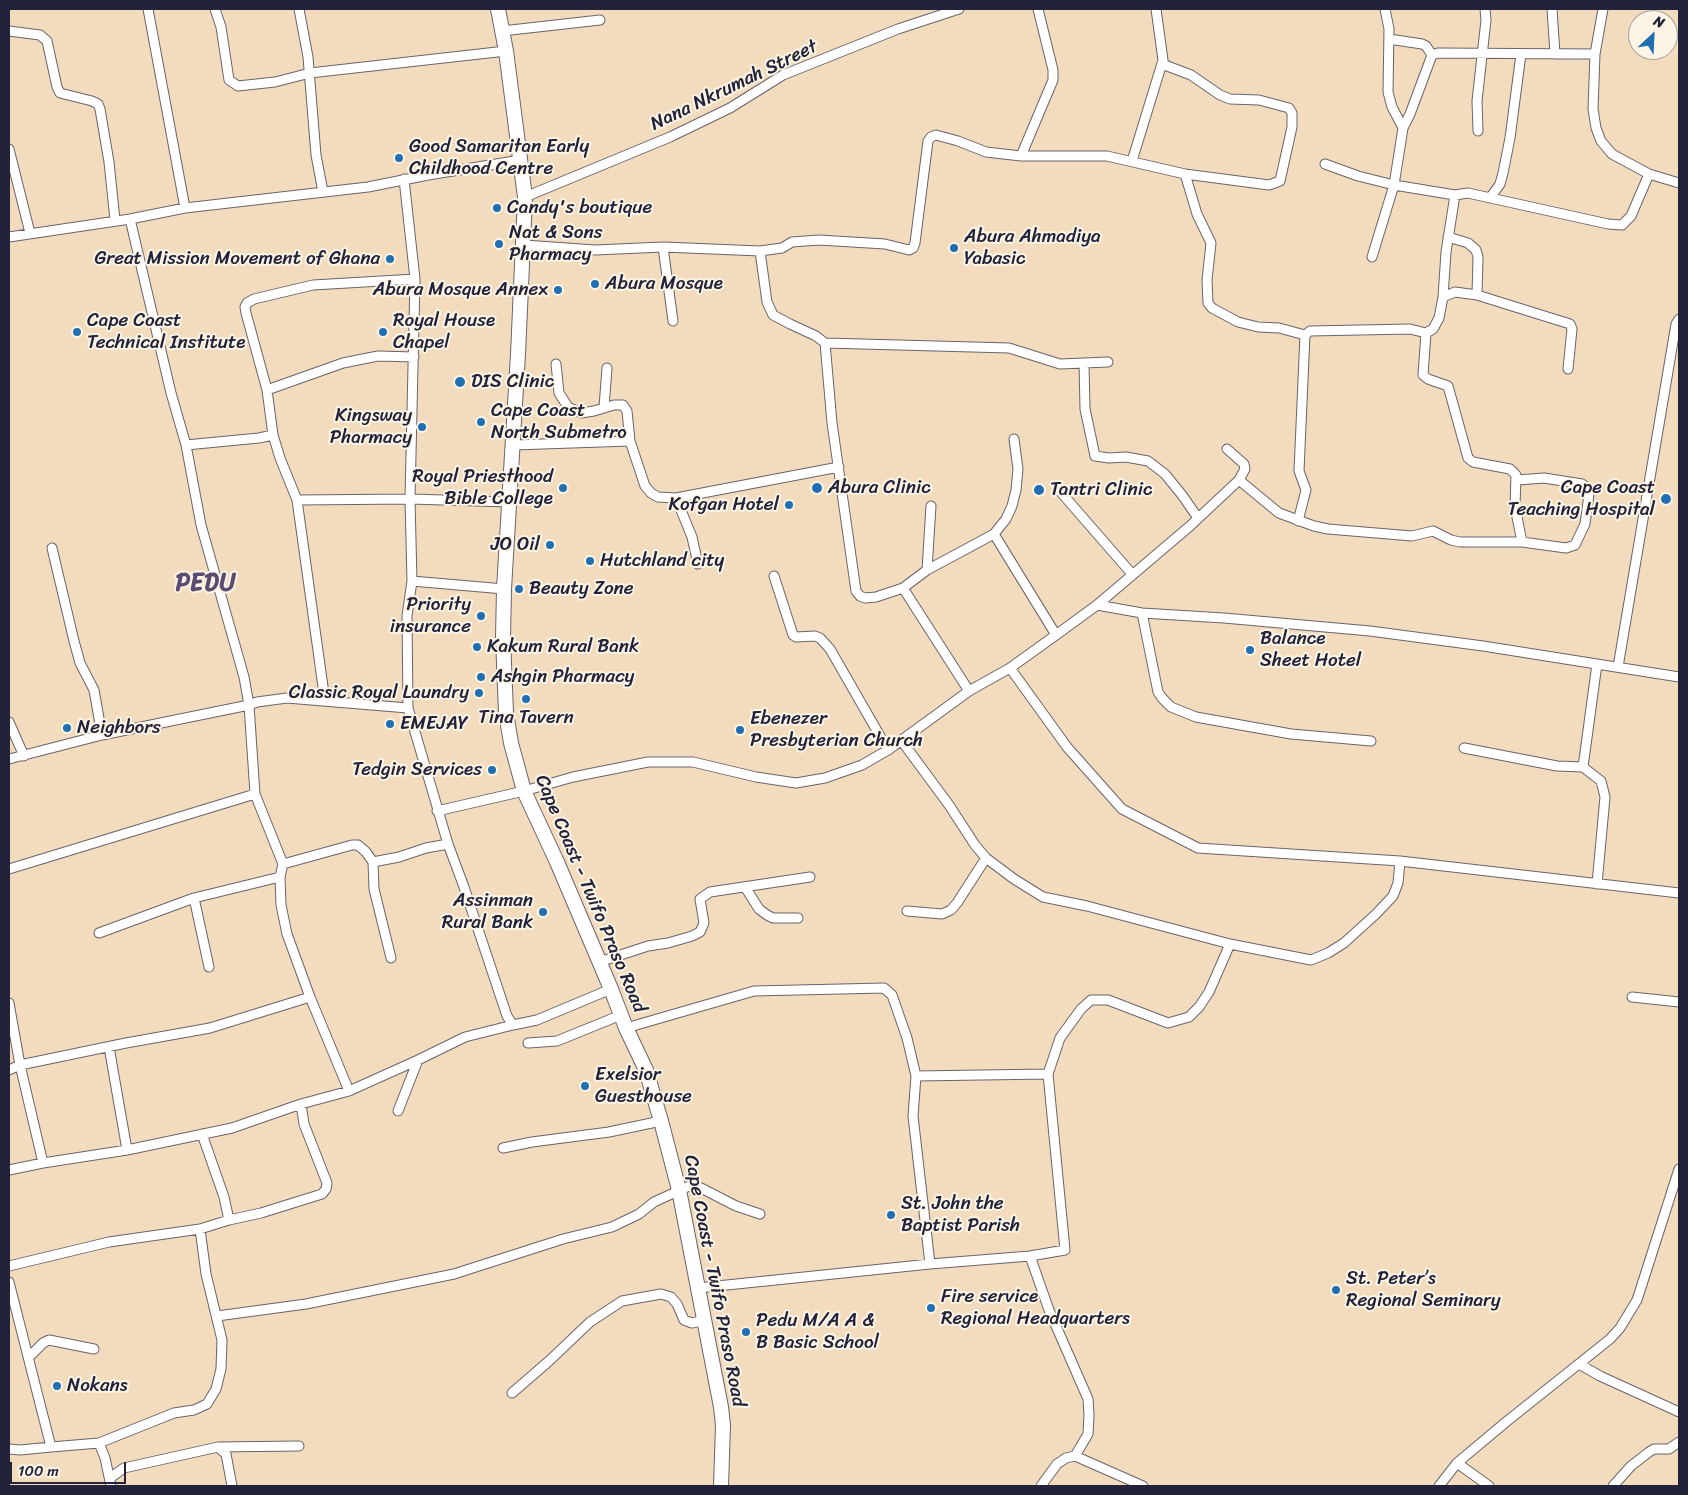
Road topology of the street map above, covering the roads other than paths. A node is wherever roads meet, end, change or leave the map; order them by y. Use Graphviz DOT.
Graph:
graph roads {
  1 [pos="148,9"];
  2 [pos="215,9"];
  3 [pos="299,9"];
  4 [pos="498,9"];
  5 [pos="959,9"];
  6 [pos="1038,9"];
  7 [pos="1156,9"];
  8 [pos="1385,9"];
  9 [pos="1485,9"];
  10 [pos="1552,9"];
  11 [pos="1603,9"];
  12 [pos="600,20"];
  13 [pos="9,31"];
  14 [pos="502,31"];
  15 [pos="1389,39"];
  16 [pos="506,51"];
  17 [pos="1482,53"];
  18 [pos="1521,54"];
  19 [pos="1556,54"];
  20 [pos="1595,54"];
  21 [pos="1432,55"];
  22 [pos="1162,64"];
  23 [pos="310,73"];
  24 [pos="1403,128"];
  25 [pos="1478,131"];
  26 [pos="9,149"];
  27 [pos="1022,156"];
  28 [pos="521,160"];
  29 [pos="1132,161"];
  30 [pos="1325,164"];
  31 [pos="1185,174"];
  32 [pos="1648,174"];
  33 [pos="404,180"];
  34 [pos="1679,183"];
  35 [pos="1394,185"];
  36 [pos="323,192"];
  37 [pos="1455,195"];
  38 [pos="525,197"];
  39 [pos="1490,198"];
  40 [pos="185,208"];
  41 [pos="130,219"];
  42 [pos="115,220"];
  43 [pos="30,233"];
  44 [pos="9,237"];
  45 [pos="1448,237"];
  46 [pos="524,245"];
  47 [pos="663,247"];
  48 [pos="760,251"];
  49 [pos="1372,257"];
  50 [pos="415,279"];
  51 [pos="1477,296"];
  52 [pos="1443,297"];
  53 [pos="1679,319"];
  54 [pos="673,322"];
  55 [pos="1426,333"];
  56 [pos="1305,335"];
  57 [pos="825,343"];
  58 [pos="414,358"];
  59 [pos="1108,362"];
  60 [pos="1084,363"];
  61 [pos="556,364"];
  62 [pos="607,368"];
  63 [pos="1568,369"];
  64 [pos="267,390"];
  65 [pos="604,407"];
  66 [pos="274,435"];
  67 [pos="1014,440"];
  68 [pos="630,441"];
  69 [pos="186,445"];
  70 [pos="514,445"];
  71 [pos="1227,449"];
  72 [pos="839,467"];
  73 [pos="1239,480"];
  74 [pos="1517,480"];
  75 [pos="1058,489"];
  76 [pos="676,498"];
  77 [pos="410,499"];
  78 [pos="297,500"];
  79 [pos="510,502"];
  80 [pos="931,506"];
  81 [pos="1198,518"];
  82 [pos="1298,521"];
  83 [pos="994,534"];
  84 [pos="1522,542"];
  85 [pos="52,548"];
  86 [pos="698,564"];
  87 [pos="927,570"];
  88 [pos="1132,574"];
  89 [pos="774,576"];
  90 [pos="412,581"];
  91 [pos="902,588"];
  92 [pos="504,589"];
  93 [pos="1097,605"];
  94 [pos="1142,613"];
  95 [pos="1056,635"];
  96 [pos="1597,664"];
  97 [pos="1618,667"];
  98 [pos="1010,668"];
  99 [pos="1679,677"];
  100 [pos="969,691"];
  101 [pos="325,701"];
  102 [pos="249,705"];
  103 [pos="408,708"];
  104 [pos="9,722"];
  105 [pos="102,735"];
  106 [pos="901,740"];
  107 [pos="1371,740"];
  108 [pos="1464,748"];
  109 [pos="888,750"];
  110 [pos="24,756"];
  111 [pos="9,759"];
  112 [pos="1583,767"];
  113 [pos="524,792"];
  114 [pos="255,794"];
  115 [pos="437,811"];
  116 [pos="448,844"];
  117 [pos="986,858"];
  118 [pos="1400,861"];
  119 [pos="373,862"];
  120 [pos="283,864"];
  121 [pos="9,869"];
  122 [pos="280,877"];
  123 [pos="810,877"];
  124 [pos="1597,884"];
  125 [pos="745,887"];
  126 [pos="1679,892"];
  127 [pos="194,898"];
  128 [pos="907,911"];
  129 [pos="798,918"];
  130 [pos="99,933"];
  131 [pos="1230,944"];
  132 [pos="391,958"];
  133 [pos="599,962"];
  134 [pos="209,967"];
  135 [pos="611,989"];
  136 [pos="310,997"];
  137 [pos="1632,998"];
  138 [pos="1679,1002"];
  139 [pos="9,1003"];
  140 [pos="621,1015"];
  141 [pos="513,1025"];
  142 [pos="626,1028"];
  143 [pos="528,1043"];
  144 [pos="109,1047"];
  145 [pos="418,1060"];
  146 [pos="20,1065"];
  147 [pos="9,1070"];
  148 [pos="1048,1074"];
  149 [pos="916,1076"];
  150 [pos="349,1091"];
  151 [pos="302,1104"];
  152 [pos="398,1111"];
  153 [pos="661,1121"];
  154 [pos="202,1134"];
  155 [pos="503,1148"];
  156 [pos="127,1150"];
  157 [pos="43,1163"];
  158 [pos="1679,1168"];
  159 [pos="9,1170"];
  160 [pos="680,1190"];
  161 [pos="760,1214"];
  162 [pos="229,1220"];
  163 [pos="200,1229"];
  164 [pos="1030,1256"];
  165 [pos="930,1264"];
  166 [pos="9,1266"];
  167 [pos="9,1282"];
  168 [pos="698,1288"];
  169 [pos="217,1316"];
  170 [pos="705,1320"];
  171 [pos="94,1349"];
  172 [pos="29,1357"];
  173 [pos="1579,1364"];
  174 [pos="512,1393"];
  175 [pos="1679,1412"];
  176 [pos="1679,1442"];
  177 [pos="98,1443"];
  178 [pos="299,1446"];
  179 [pos="51,1447"];
  180 [pos="218,1447"];
  181 [pos="9,1449"];
  182 [pos="1075,1456"];
  183 [pos="1457,1463"];
  184 [pos="110,1482"];
  185 [pos="1131,1484"];
  186 [pos="232,1486"];
  187 [pos="721,1486"];
  188 [pos="1041,1486"];
  189 [pos="1143,1486"];
  190 [pos="1439,1486"];
  191 [pos="1489,1486"];
  192 [pos="1613,1486"];
  1 -- 40 [label="street"];
  2 -- 23 [label="street"];
  3 -- 23 [label="street"];
  4 -- 14 [label="main road, Cape Coast - Twifo Praso Road"];
  5 -- 38 [label="street, Nana Nkrumah Street"];
  6 -- 27 [label="street"];
  7 -- 22 [label="street"];
  8 -- 15 [label="street"];
  9 -- 17 [label="street"];
  10 -- 19 [label="street"];
  11 -- 20 [label="street"];
  12 -- 14 [label="street"];
  13 -- 42 [label="street"];
  14 -- 16 [label="main road, Cape Coast - Twifo Praso Road"];
  15 -- 21 [label="street"];
  15 -- 24 [label="street"];
  16 -- 23 [label="street"];
  16 -- 28 [label="main road, Cape Coast - Twifo Praso Road"];
  17 -- 18 [label="street"];
  17 -- 21 [label="street"];
  17 -- 25 [label="street"];
  18 -- 19 [label="street"];
  18 -- 39 [label="street"];
  19 -- 20 [label="street"];
  20 -- 32 [label="street"];
  21 -- 24 [label="street"];
  22 -- 29 [label="street"];
  22 -- 31 [label="street"];
  23 -- 36 [label="street"];
  24 -- 35 [label="street"];
  26 -- 43 [label="street"];
  27 -- 29 [label="street"];
  27 -- 48 [label="street"];
  28 -- 33 [label="street"];
  28 -- 38 [label="main road, Cape Coast - Twifo Praso Road"];
  29 -- 31 [label="street"];
  30 -- 35 [label="street"];
  31 -- 56 [label="street"];
  32 -- 34 [label="street"];
  32 -- 39 [label="street"];
  33 -- 36 [label="street"];
  33 -- 50 [label="street"];
  35 -- 37 [label="street"];
  35 -- 49 [label="street"];
  36 -- 40 [label="street"];
  37 -- 39 [label="street"];
  37 -- 45 [label="street"];
  38 -- 46 [label="main road, Cape Coast - Twifo Praso Road"];
  40 -- 41 [label="street"];
  41 -- 42 [label="street"];
  41 -- 69 [label="street"];
  42 -- 43 [label="street"];
  43 -- 44 [label="street"];
  45 -- 51 [label="street"];
  45 -- 52 [label="street"];
  46 -- 47 [label="street"];
  46 -- 70 [label="main road, Cape Coast - Twifo Praso Road"];
  47 -- 48 [label="street"];
  47 -- 54 [label="street"];
  48 -- 57 [label="street"];
  50 -- 58 [label="street"];
  50 -- 64 [label="street"];
  51 -- 52 [label="street"];
  51 -- 63 [label="street"];
  52 -- 55 [label="street"];
  53 -- 97 [label="street"];
  55 -- 56 [label="street"];
  55 -- 74 [label="street"];
  56 -- 82 [label="street"];
  57 -- 60 [label="street"];
  57 -- 72 [label="street"];
  58 -- 64 [label="street"];
  58 -- 77 [label="street"];
  59 -- 60 [label="street"];
  60 -- 81 [label="street"];
  61 -- 65 [label="street"];
  62 -- 65 [label="street"];
  64 -- 66 [label="street"];
  65 -- 68 [label="street"];
  66 -- 69 [label="street"];
  66 -- 78 [label="street"];
  67 -- 83 [label="street"];
  68 -- 70 [label="street"];
  68 -- 76 [label="street"];
  69 -- 102 [label="street"];
  70 -- 79 [label="main road, Cape Coast - Twifo Praso Road"];
  71 -- 73 [label="street"];
  72 -- 76 [label="street"];
  72 -- 91 [label="street"];
  73 -- 81 [label="street"];
  73 -- 82 [label="street"];
  74 -- 84 [label="street"];
  74 -- 84 [label="street"];
  75 -- 88 [label="street"];
  76 -- 86 [label="street"];
  77 -- 78 [label="street"];
  77 -- 79 [label="street"];
  77 -- 90 [label="street"];
  78 -- 101 [label="street"];
  79 -- 92 [label="main road, Cape Coast - Twifo Praso Road"];
  80 -- 87 [label="street"];
  81 -- 88 [label="street"];
  82 -- 84 [label="street"];
  83 -- 87 [label="street"];
  83 -- 95 [label="street"];
  85 -- 105 [label="street"];
  87 -- 91 [label="street"];
  88 -- 93 [label="street"];
  89 -- 109 [label="street"];
  90 -- 92 [label="street"];
  90 -- 103 [label="street"];
  91 -- 100 [label="street"];
  92 -- 113 [label="main road, Cape Coast - Twifo Praso Road"];
  93 -- 94 [label="street"];
  93 -- 95 [label="street"];
  94 -- 96 [label="street"];
  94 -- 107 [label="street"];
  95 -- 98 [label="street"];
  96 -- 97 [label="street"];
  96 -- 112 [label="street"];
  97 -- 99 [label="street"];
  98 -- 100 [label="street"];
  98 -- 118 [label="street"];
  100 -- 106 [label="street"];
  101 -- 102 [label="street"];
  101 -- 103 [label="street"];
  102 -- 105 [label="street"];
  102 -- 114 [label="street"];
  103 -- 115 [label="street"];
  104 -- 110 [label="street"];
  105 -- 110 [label="street"];
  106 -- 109 [label="street"];
  106 -- 117 [label="street"];
  108 -- 112 [label="street"];
  109 -- 113 [label="street"];
  110 -- 111 [label="street"];
  112 -- 124 [label="street"];
  113 -- 115 [label="street"];
  113 -- 133 [label="main road, Cape Coast - Twifo Praso Road"];
  114 -- 120 [label="street"];
  114 -- 121 [label="street"];
  115 -- 116 [label="street"];
  116 -- 119 [label="street"];
  116 -- 141 [label="street"];
  117 -- 128 [label="street"];
  117 -- 131 [label="street"];
  118 -- 124 [label="street"];
  118 -- 131 [label="street"];
  119 -- 120 [label="street"];
  119 -- 132 [label="street"];
  120 -- 122 [label="street"];
  122 -- 127 [label="street"];
  122 -- 136 [label="street"];
  123 -- 125 [label="street"];
  124 -- 126 [label="street"];
  125 -- 129 [label="street"];
  125 -- 133 [label="street"];
  127 -- 130 [label="street"];
  127 -- 134 [label="street"];
  131 -- 148 [label="street"];
  133 -- 135 [label="main road, Cape Coast - Twifo Praso Road"];
  135 -- 140 [label="main road, Cape Coast - Twifo Praso Road"];
  135 -- 141 [label="street"];
  136 -- 144 [label="street"];
  136 -- 150 [label="street"];
  137 -- 138 [label="street"];
  139 -- 146 [label="street"];
  140 -- 142 [label="main road, Cape Coast - Twifo Praso Road"];
  140 -- 143 [label="street"];
  141 -- 145 [label="street"];
  142 -- 149 [label="street"];
  142 -- 153 [label="main road, Cape Coast - Twifo Praso Road"];
  144 -- 146 [label="street"];
  144 -- 156 [label="street"];
  145 -- 150 [label="street"];
  145 -- 152 [label="street"];
  146 -- 147 [label="street"];
  146 -- 157 [label="street"];
  148 -- 149 [label="street"];
  148 -- 164 [label="street"];
  149 -- 165 [label="street"];
  150 -- 151 [label="street"];
  151 -- 154 [label="street"];
  151 -- 162 [label="street"];
  153 -- 155 [label="street"];
  153 -- 160 [label="main road, Cape Coast - Twifo Praso Road"];
  154 -- 156 [label="street"];
  154 -- 162 [label="street"];
  156 -- 157 [label="street"];
  157 -- 159 [label="street"];
  158 -- 173 [label="street"];
  160 -- 161 [label="street"];
  160 -- 168 [label="main road, Cape Coast - Twifo Praso Road"];
  160 -- 169 [label="street"];
  162 -- 163 [label="street"];
  163 -- 166 [label="street"];
  163 -- 169 [label="street"];
  164 -- 165 [label="street"];
  164 -- 182 [label="street"];
  165 -- 168 [label="street"];
  167 -- 172 [label="street"];
  168 -- 170 [label="main road, Cape Coast - Twifo Praso Road"];
  169 -- 177 [label="street"];
  170 -- 174 [label="street"];
  170 -- 187 [label="main road, Cape Coast - Twifo Praso Road"];
  171 -- 172 [label="street"];
  172 -- 179 [label="street"];
  173 -- 175 [label="street"];
  173 -- 183 [label="street"];
  176 -- 192 [label="street"];
  177 -- 179 [label="street"];
  177 -- 184 [label="street"];
  178 -- 180 [label="street"];
  179 -- 181 [label="street"];
  180 -- 184 [label="street"];
  180 -- 186 [label="street"];
  182 -- 185 [label="street"];
  182 -- 188 [label="street"];
  183 -- 190 [label="street"];
  183 -- 191 [label="street"];
  185 -- 189 [label="street"];
}
